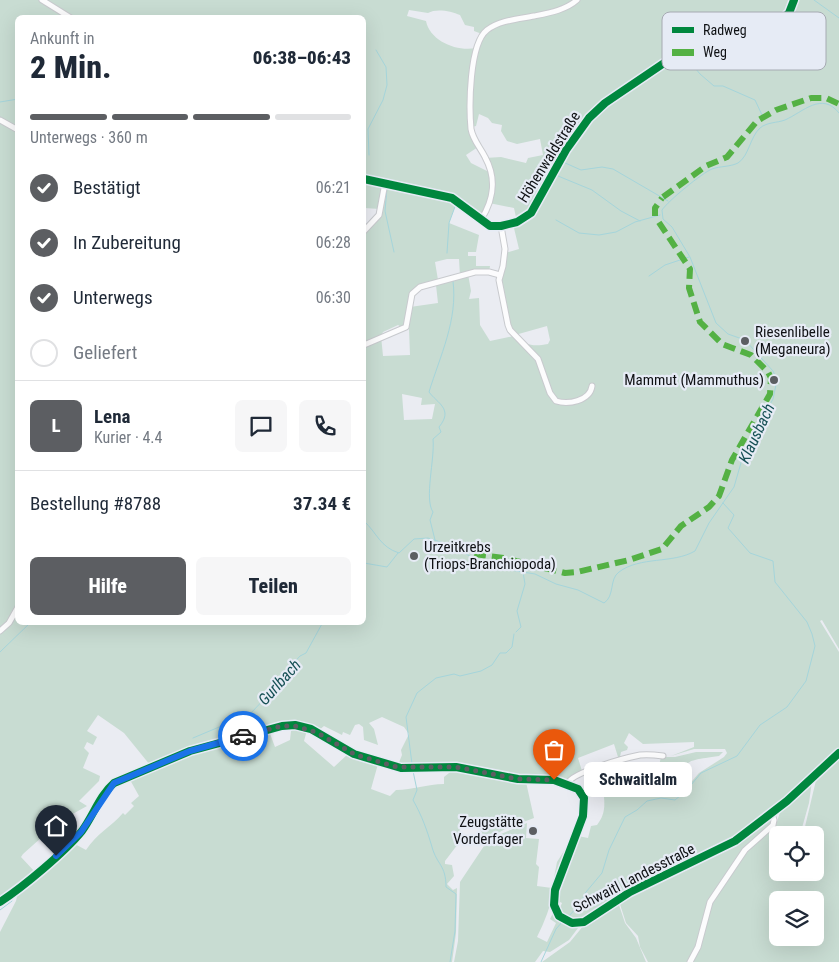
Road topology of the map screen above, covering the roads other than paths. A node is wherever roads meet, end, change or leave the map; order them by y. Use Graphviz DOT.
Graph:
graph roads {
  1 [pos="42,0"];
  2 [pos="577,0"];
  3 [pos="794,0"];
  4 [pos="789,12"];
  5 [pos="66,15"];
  6 [pos="662,64"];
  7 [pos="0,120"];
  8 [pos="15,128"];
  9 [pos="366,179"];
  10 [pos="385,184"];
  11 [pos="481,220"];
  12 [pos="501,226"];
  13 [pos="366,229"];
  14 [pos="500,275"];
  15 [pos="366,344"];
  16 [pos="592,386"];
  17 [pos="15,613"];
  18 [pos="0,630"];
  19 [pos="839,753"];
  20 [pos="664,756"];
  21 [pos="568,784"];
  22 [pos="772,814"];
  23 [pos="0,902"];
  24 [pos="690,962"];
  1 -- 5 [label="street"];
  2 -- 11 [label="street"];
  3 -- 4 [label="street, Höhenwaldstraße"];
  6 -- 12 [label="street, Höhenwaldstraße"];
  7 -- 8 [label="street"];
  9 -- 10 [label="street"];
  10 -- 11 [label="street"];
  10 -- 13 [label="street"];
  11 -- 12 [label="street"];
  12 -- 14 [label="street"];
  14 -- 15 [label="street"];
  14 -- 16 [label="street"];
  17 -- 18 [label="street"];
  19 -- 22 [label="street, Schwaitl Landesstraße"];
  20 -- 21 [label="street"];
  21 -- 22 [label="street, Schwaitl Landesstraße"];
  21 -- 23 [label="street"];
  22 -- 24 [label="street"];
}
